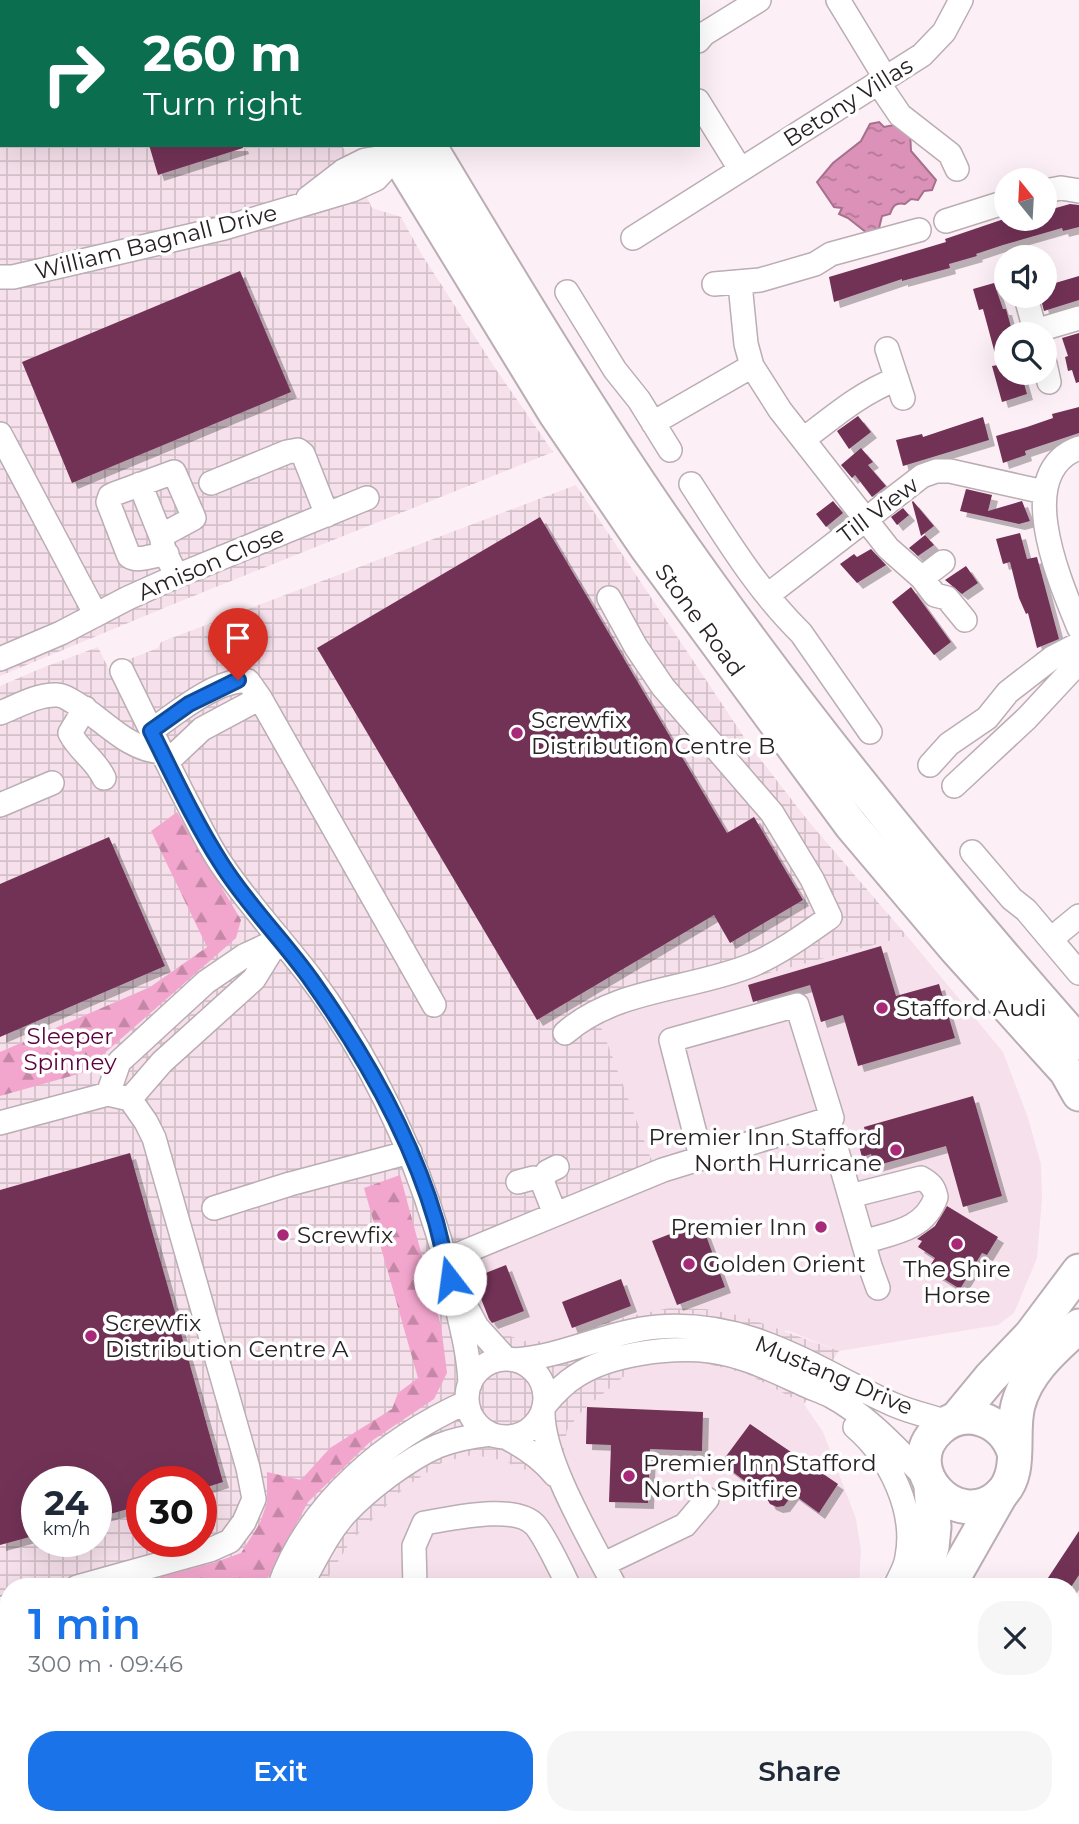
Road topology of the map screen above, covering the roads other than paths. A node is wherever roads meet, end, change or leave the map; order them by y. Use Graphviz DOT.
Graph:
graph roads {
  1 [pos="759,0"];
  2 [pos="838,0"];
  3 [pos="961,0"];
  4 [pos="700,39"];
  5 [pos="882,81"];
  6 [pos="700,104"];
  7 [pos="430,147"];
  8 [pos="401,149"];
  9 [pos="740,169"];
  10 [pos="957,169"];
  11 [pos="1057,189"];
  12 [pos="1079,191"];
  13 [pos="994,206"];
  14 [pos="946,222"];
  15 [pos="919,230"];
  16 [pos="633,238"];
  17 [pos="4,280"];
  18 [pos="714,284"];
  19 [pos="740,284"];
  20 [pos="567,292"];
  21 [pos="1079,318"];
  22 [pos="1057,325"];
  23 [pos="887,349"];
  24 [pos="752,366"];
  25 [pos="653,423"];
  26 [pos="0,433"];
  27 [pos="804,439"];
  28 [pos="1079,448"];
  29 [pos="670,450"];
  30 [pos="211,483"];
  31 [pos="140,484"];
  32 [pos="691,484"];
  33 [pos="1044,492"];
  34 [pos="368,498"];
  35 [pos="327,514"];
  36 [pos="866,519"];
  37 [pos="164,546"];
  38 [pos="943,562"];
  39 [pos="177,576"];
  40 [pos="928,587"];
  41 [pos="768,595"];
  42 [pos="609,598"];
  43 [pos="96,615"];
  44 [pos="965,620"];
  45 [pos="1079,628"];
  46 [pos="1079,644"];
  47 [pos="0,659"];
  48 [pos="1079,662"];
  49 [pos="122,671"];
  50 [pos="260,698"];
  51 [pos="85,708"];
  52 [pos="0,713"];
  53 [pos="870,732"];
  54 [pos="160,748"];
  55 [pos="930,765"];
  56 [pos="104,778"];
  57 [pos="52,783"];
  58 [pos="954,786"];
  59 [pos="0,805"];
  60 [pos="972,852"];
  61 [pos="1079,916"];
  62 [pos="1051,939"];
  63 [pos="278,940"];
  64 [pos="1073,965"];
  65 [pos="434,1005"];
  66 [pos="565,1033"];
  67 [pos="1079,1043"];
  68 [pos="1079,1094"];
  69 [pos="119,1097"];
  70 [pos="830,1119"];
  71 [pos="0,1123"];
  72 [pos="410,1152"];
  73 [pos="701,1157"];
  74 [pos="518,1182"];
  75 [pos="850,1196"];
  76 [pos="214,1208"];
  77 [pos="555,1214"];
  78 [pos="863,1242"];
  79 [pos="448,1269"];
  80 [pos="1079,1271"];
  81 [pos="878,1288"];
  82 [pos="1079,1326"];
  83 [pos="510,1359"];
  84 [pos="804,1385"];
  85 [pos="469,1393"];
  86 [pos="544,1408"];
  87 [pos="953,1420"];
  88 [pos="498,1436"];
  89 [pos="1014,1452"];
  90 [pos="930,1483"];
  91 [pos="564,1486"];
  92 [pos="1001,1494"];
  93 [pos="707,1499"];
  94 [pos="604,1564"];
  95 [pos="109,1578"];
  96 [pos="282,1578"];
  97 [pos="306,1578"];
  98 [pos="415,1578"];
  99 [pos="564,1578"];
  100 [pos="611,1578"];
  101 [pos="899,1578"];
  102 [pos="923,1578"];
  103 [pos="953,1578"];
  1 -- 4 [label="street"];
  2 -- 5 [label="street"];
  3 -- 5 [label="street, Betony Villas"];
  5 -- 9 [label="street, Betony Villas"];
  5 -- 10 [label="street"];
  6 -- 9 [label="street"];
  7 -- 67 [label="highway, Stone Road"];
  8 -- 17 [label="street, William Bagnall Drive"];
  8 -- 68 [label="highway, Stone Road"];
  9 -- 16 [label="street, Betony Villas"];
  11 -- 12 [label="street"];
  13 -- 14 [label="street"];
  15 -- 19 [label="street"];
  18 -- 19 [label="street"];
  19 -- 24 [label="street"];
  20 -- 25 [label="street"];
  21 -- 22 [label="street"];
  23 -- 27 [label="street"];
  24 -- 25 [label="street"];
  24 -- 27 [label="street"];
  25 -- 29 [label="street"];
  26 -- 43 [label="street"];
  27 -- 36 [label="street"];
  28 -- 33 [label="street"];
  30 -- 35 [label="street"];
  31 -- 37 [label="street"];
  31 -- 37 [label="street"];
  31 -- 37 [label="street"];
  32 -- 41 [label="street"];
  33 -- 36 [label="street, Till View"];
  33 -- 45 [label="street"];
  34 -- 35 [label="street, Amison Close"];
  35 -- 39 [label="street, Amison Close"];
  36 -- 40 [label="street"];
  36 -- 41 [label="street, Till View"];
  37 -- 39 [label="street"];
  38 -- 40 [label="street"];
  39 -- 43 [label="street, Amison Close"];
  40 -- 44 [label="street"];
  41 -- 53 [label="street"];
  42 -- 66 [label="street"];
  43 -- 47 [label="street, Amison Close"];
  46 -- 55 [label="street"];
  48 -- 58 [label="street"];
  49 -- 54 [label="street"];
  50 -- 54 [label="street"];
  50 -- 54 [label="street"];
  50 -- 65 [label="street"];
  51 -- 52 [label="street"];
  51 -- 54 [label="street"];
  51 -- 56 [label="street"];
  54 -- 63 [label="street"];
  57 -- 59 [label="street"];
  60 -- 62 [label="street"];
  61 -- 62 [label="street"];
  62 -- 64 [label="street"];
  63 -- 69 [label="street"];
  63 -- 69 [label="street"];
  63 -- 72 [label="street"];
  69 -- 71 [label="street"];
  69 -- 95 [label="street"];
  70 -- 73 [label="street"];
  70 -- 73 [label="street"];
  70 -- 75 [label="street"];
  72 -- 76 [label="street"];
  72 -- 79 [label="street"];
  73 -- 77 [label="street"];
  74 -- 77 [label="street"];
  75 -- 78 [label="street"];
  75 -- 78 [label="street"];
  77 -- 79 [label="street"];
  78 -- 81 [label="street"];
  79 -- 83 [label="street"];
  79 -- 85 [label="street"];
  80 -- 87 [label="highway"];
  82 -- 89 [label="highway"];
  83 -- 85 [label="street"];
  83 -- 86 [label="street"];
  83 -- 87 [label="street, Mustang Drive"];
  84 -- 86 [label="street, Mustang Drive"];
  84 -- 90 [label="street, Mustang Drive"];
  84 -- 101 [label="street, Mustang Drive"];
  85 -- 88 [label="street"];
  85 -- 96 [label="street"];
  86 -- 88 [label="street"];
  86 -- 91 [label="street"];
  87 -- 89 [label="highway"];
  87 -- 90 [label="highway"];
  88 -- 91 [label="street"];
  88 -- 97 [label="street"];
  89 -- 92 [label="highway"];
  90 -- 92 [label="highway"];
  90 -- 102 [label="highway"];
  91 -- 94 [label="street"];
  92 -- 103 [label="highway"];
  93 -- 94 [label="street"];
  94 -- 100 [label="street"];
  98 -- 99 [label="street"];
}
